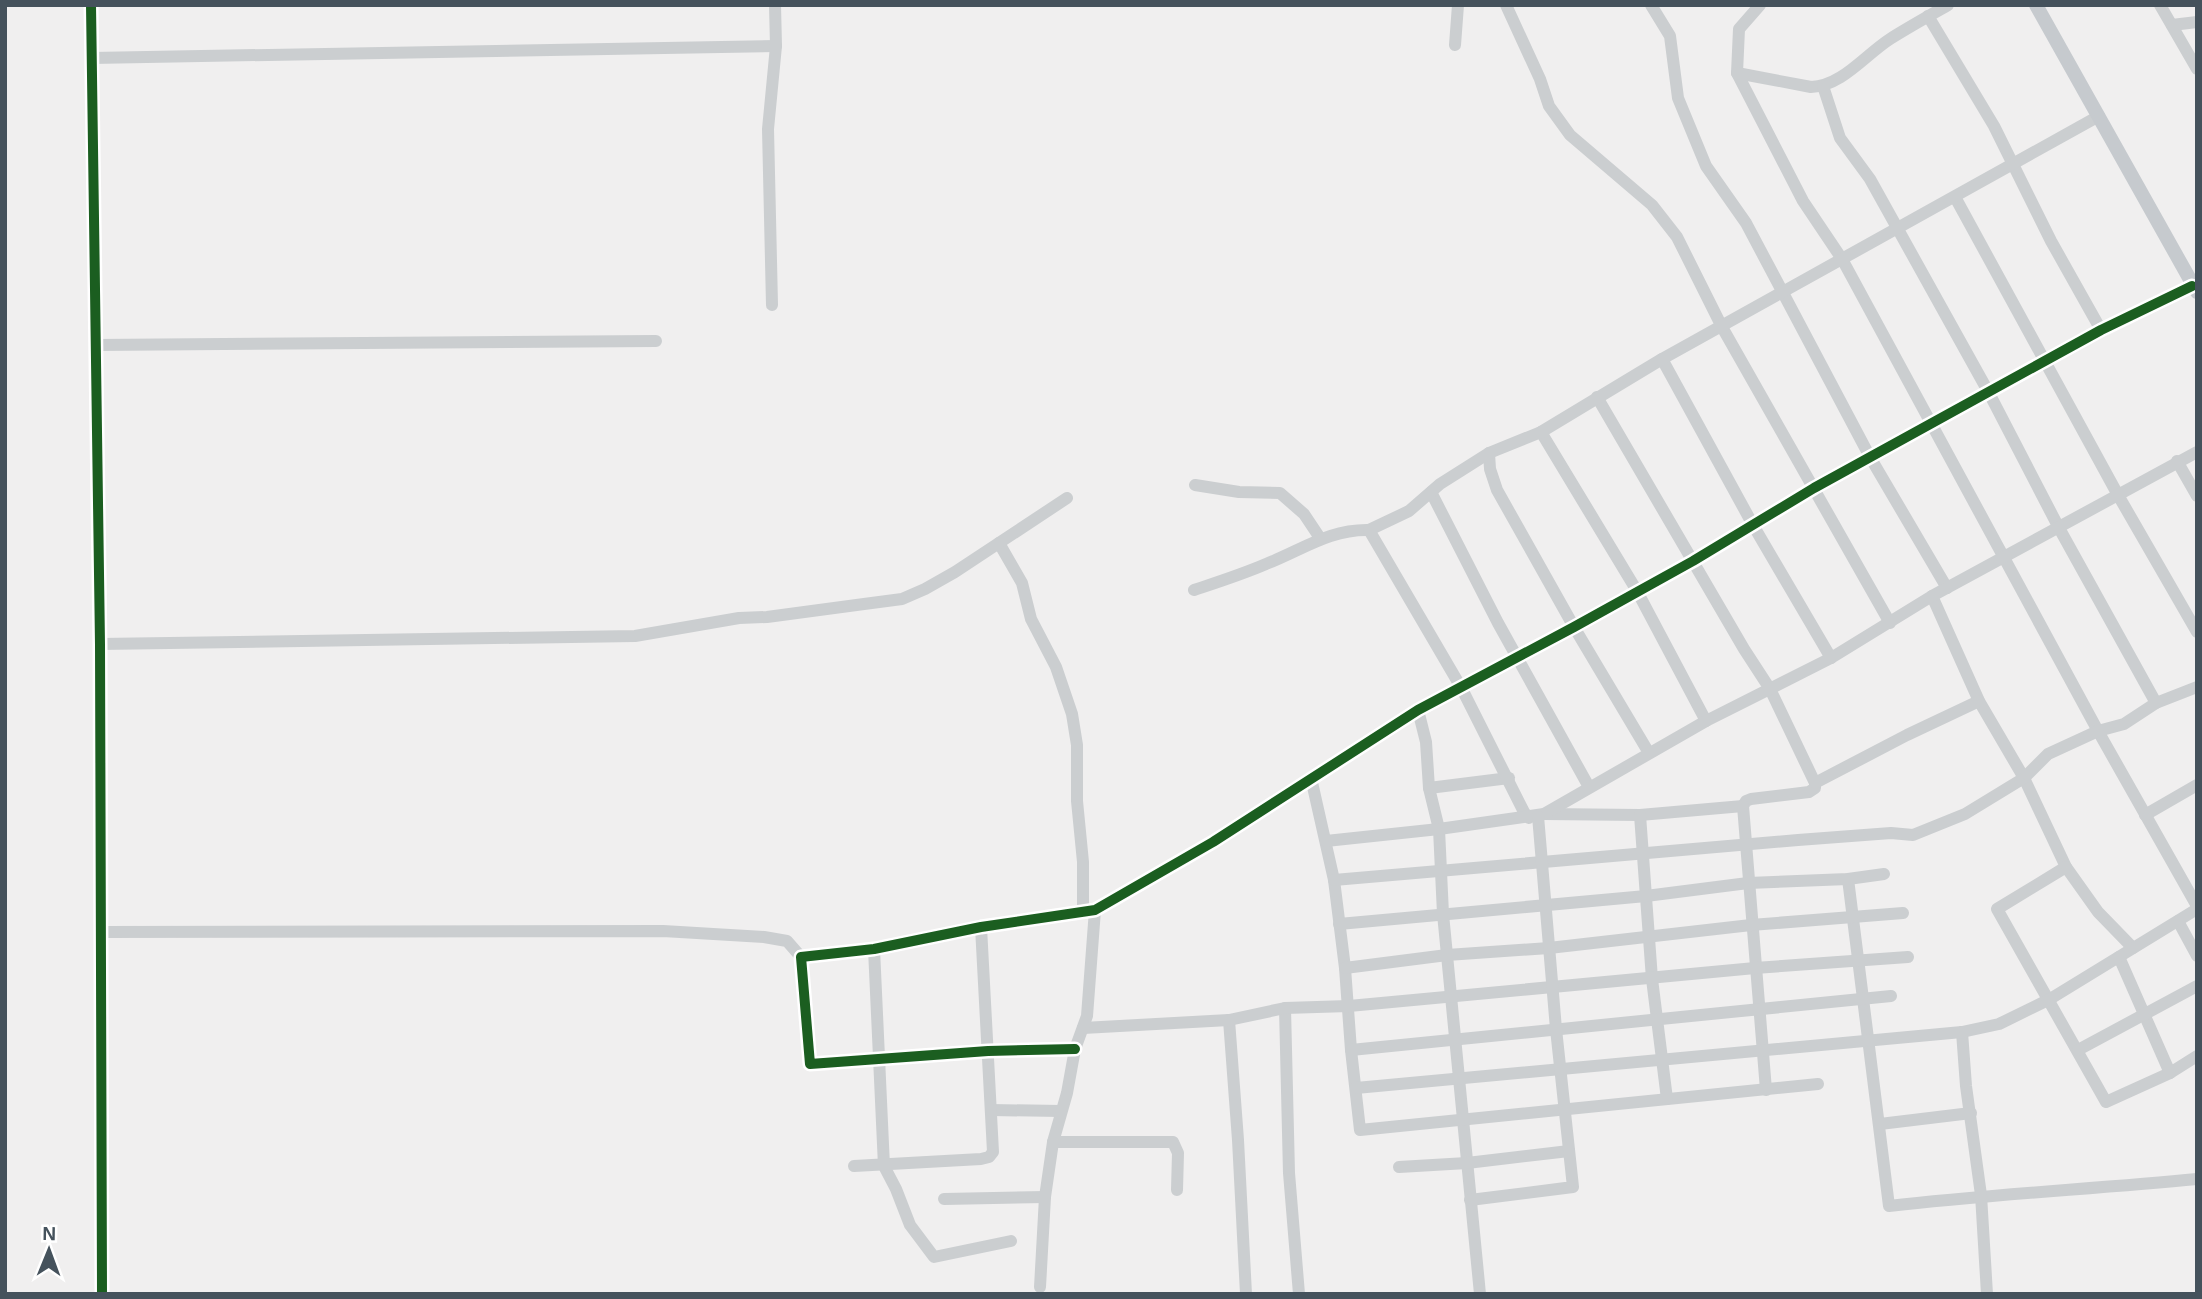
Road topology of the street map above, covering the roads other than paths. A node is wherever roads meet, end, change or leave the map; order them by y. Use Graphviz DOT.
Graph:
graph roads {
  1 [pos="91,5"];
  2 [pos="775,5"];
  3 [pos="1458,5"];
  4 [pos="1506,5"];
  5 [pos="1651,5"];
  6 [pos="1760,5"];
  7 [pos="1948,5"];
  8 [pos="2036,5"];
  9 [pos="2160,5"];
  10 [pos="1928,16"];
  11 [pos="2197,22"];
  12 [pos="2172,25"];
  13 [pos="1455,45"];
  14 [pos="776,47"];
  15 [pos="92,58"];
  16 [pos="2197,69"];
  17 [pos="1737,73"];
  18 [pos="1823,86"];
  19 [pos="2099,116"];
  20 [pos="2014,165"];
  21 [pos="1955,197"];
  22 [pos="1897,230"];
  23 [pos="1842,259"];
  24 [pos="2195,289"];
  25 [pos="1783,292"];
  26 [pos="772,305"];
  27 [pos="1722,327"];
  28 [pos="2101,330"];
  29 [pos="656,341"];
  30 [pos="95,345"];
  31 [pos="1662,359"];
  32 [pos="2045,361"];
  33 [pos="1989,393"];
  34 [pos="1597,397"];
  35 [pos="1931,425"];
  36 [pos="1541,432"];
  37 [pos="2197,452"];
  38 [pos="1489,453"];
  39 [pos="1870,457"];
  40 [pos="2177,461"];
  41 [pos="1195,485"];
  42 [pos="1814,488"];
  43 [pos="1431,492"];
  44 [pos="2118,495"];
  45 [pos="2197,496"];
  46 [pos="1068,498"];
  47 [pos="1753,525"];
  48 [pos="2059,527"];
  49 [pos="1369,530"];
  50 [pos="1320,538"];
  51 [pos="999,543"];
  52 [pos="2004,557"];
  53 [pos="1693,561"];
  54 [pos="1947,588"];
  55 [pos="1194,590"];
  56 [pos="1637,591"];
  57 [pos="1931,596"];
  58 [pos="1890,623"];
  59 [pos="1574,627"];
  60 [pos="2197,632"];
  61 [pos="100,644"];
  62 [pos="1519,658"];
  63 [pos="1831,658"];
  64 [pos="2197,687"];
  65 [pos="1462,689"];
  66 [pos="1770,689"];
  67 [pos="1979,701"];
  68 [pos="2156,703"];
  69 [pos="1418,710"];
  70 [pos="1706,721"];
  71 [pos="2098,731"];
  72 [pos="1649,753"];
  73 [pos="1311,778"];
  74 [pos="1508,778"];
  75 [pos="2024,778"];
  76 [pos="1815,783"];
  77 [pos="2197,785"];
  78 [pos="1589,787"];
  79 [pos="1429,788"];
  80 [pos="1743,806"];
  81 [pos="1640,815"];
  82 [pos="2146,815"];
  83 [pos="1537,816"];
  84 [pos="1438,830"];
  85 [pos="1326,841"];
  86 [pos="1745,844"];
  87 [pos="1643,854"];
  88 [pos="1541,863"];
  89 [pos="2066,867"];
  90 [pos="1440,872"];
  91 [pos="1884,874"];
  92 [pos="1848,879"];
  93 [pos="1334,880"];
  94 [pos="1748,883"];
  95 [pos="1646,897"];
  96 [pos="1545,904"];
  97 [pos="2197,907"];
  98 [pos="1089,911"];
  99 [pos="1903,913"];
  100 [pos="1443,914"];
  101 [pos="1853,918"];
  102 [pos="2178,921"];
  103 [pos="1339,924"];
  104 [pos="1751,925"];
  105 [pos="981,927"];
  106 [pos="100,932"];
  107 [pos="1648,937"];
  108 [pos="874,948"];
  109 [pos="1549,948"];
  110 [pos="2133,948"];
  111 [pos="1447,955"];
  112 [pos="2197,956"];
  113 [pos="802,957"];
  114 [pos="1908,957"];
  115 [pos="2119,957"];
  116 [pos="1857,961"];
  117 [pos="1346,968"];
  118 [pos="1755,968"];
  119 [pos="1652,979"];
  120 [pos="2197,986"];
  121 [pos="1552,988"];
  122 [pos="1891,996"];
  123 [pos="1450,997"];
  124 [pos="1862,999"];
  125 [pos="2050,999"];
  126 [pos="1349,1006"];
  127 [pos="1285,1008"];
  128 [pos="1758,1009"];
  129 [pos="2145,1014"];
  130 [pos="1657,1018"];
  131 [pos="1229,1020"];
  132 [pos="1083,1028"];
  133 [pos="1556,1028"];
  134 [pos="1962,1032"];
  135 [pos="1454,1038"];
  136 [pos="1868,1042"];
  137 [pos="1075,1049"];
  138 [pos="1351,1050"];
  139 [pos="1761,1050"];
  140 [pos="2078,1050"];
  141 [pos="988,1051"];
  142 [pos="2197,1056"];
  143 [pos="1662,1059"];
  144 [pos="877,1060"];
  145 [pos="1559,1069"];
  146 [pos="2170,1073"];
  147 [pos="1458,1079"];
  148 [pos="1818,1084"];
  149 [pos="1356,1088"];
  150 [pos="1766,1090"];
  151 [pos="1667,1099"];
  152 [pos="991,1110"];
  153 [pos="1061,1111"];
  154 [pos="1564,1111"];
  155 [pos="1971,1113"];
  156 [pos="1462,1120"];
  157 [pos="1880,1124"];
  158 [pos="1053,1142"];
  159 [pos="1569,1151"];
  160 [pos="1467,1163"];
  161 [pos="854,1166"];
  162 [pos="884,1166"];
  163 [pos="1399,1167"];
  164 [pos="2197,1179"];
  165 [pos="1177,1190"];
  166 [pos="1981,1195"];
  167 [pos="1045,1197"];
  168 [pos="944,1199"];
  169 [pos="1470,1200"];
  170 [pos="1011,1241"];
  171 [pos="1040,1287"];
  172 [pos="102,1294"];
  173 [pos="1246,1294"];
  174 [pos="1299,1294"];
  175 [pos="1480,1294"];
  176 [pos="1987,1294"];
  1 -- 15 [label="street"];
  2 -- 14 [label="street"];
  3 -- 13 [label="street"];
  4 -- 27 [label="street"];
  5 -- 25 [label="street"];
  6 -- 17 [label="street"];
  7 -- 10 [label="street"];
  8 -- 19 [label="main road"];
  9 -- 12 [label="street"];
  10 -- 18 [label="street"];
  10 -- 20 [label="street"];
  11 -- 12 [label="street"];
  12 -- 16 [label="street"];
  14 -- 15 [label="street"];
  14 -- 26 [label="street"];
  15 -- 30 [label="street"];
  17 -- 18 [label="street"];
  17 -- 23 [label="street"];
  18 -- 22 [label="street"];
  19 -- 20 [label="street"];
  19 -- 24 [label="main road"];
  20 -- 21 [label="street"];
  20 -- 28 [label="street"];
  21 -- 22 [label="street"];
  21 -- 32 [label="street"];
  22 -- 23 [label="street"];
  22 -- 33 [label="street"];
  23 -- 25 [label="street"];
  23 -- 35 [label="street"];
  24 -- 28 [label="street"];
  25 -- 27 [label="street"];
  25 -- 39 [label="street"];
  27 -- 31 [label="street"];
  27 -- 42 [label="street"];
  28 -- 32 [label="street"];
  29 -- 30 [label="street"];
  30 -- 61 [label="street"];
  31 -- 34 [label="street"];
  31 -- 47 [label="street"];
  32 -- 33 [label="street"];
  32 -- 44 [label="street"];
  33 -- 35 [label="street"];
  33 -- 48 [label="street"];
  34 -- 36 [label="street"];
  34 -- 53 [label="street"];
  35 -- 39 [label="street"];
  35 -- 52 [label="street"];
  36 -- 38 [label="street"];
  36 -- 56 [label="street"];
  37 -- 40 [label="street"];
  38 -- 43 [label="street"];
  38 -- 59 [label="street"];
  39 -- 42 [label="street"];
  39 -- 54 [label="street"];
  40 -- 44 [label="street"];
  40 -- 45 [label="street"];
  41 -- 50 [label="street"];
  42 -- 47 [label="street"];
  42 -- 58 [label="street"];
  43 -- 49 [label="street"];
  43 -- 62 [label="street"];
  44 -- 48 [label="street"];
  44 -- 60 [label="street"];
  46 -- 51 [label="street"];
  47 -- 53 [label="street"];
  47 -- 63 [label="street"];
  48 -- 52 [label="street"];
  48 -- 68 [label="street"];
  49 -- 50 [label="street"];
  49 -- 65 [label="street"];
  50 -- 55 [label="street"];
  51 -- 61 [label="street"];
  51 -- 98 [label="street"];
  52 -- 54 [label="street"];
  52 -- 71 [label="street"];
  53 -- 56 [label="street"];
  53 -- 66 [label="street"];
  54 -- 57 [label="street"];
  56 -- 59 [label="street"];
  56 -- 70 [label="street"];
  57 -- 58 [label="street"];
  57 -- 67 [label="street"];
  58 -- 63 [label="street"];
  59 -- 62 [label="street"];
  59 -- 72 [label="street"];
  61 -- 106 [label="street"];
  62 -- 65 [label="street"];
  62 -- 78 [label="street"];
  63 -- 66 [label="street"];
  64 -- 68 [label="street"];
  65 -- 69 [label="street"];
  65 -- 74 [label="street"];
  66 -- 70 [label="street"];
  66 -- 76 [label="street"];
  67 -- 75 [label="street"];
  67 -- 76 [label="street"];
  68 -- 71 [label="street"];
  69 -- 73 [label="street"];
  69 -- 79 [label="street"];
  70 -- 72 [label="street"];
  71 -- 75 [label="street"];
  71 -- 82 [label="street"];
  72 -- 78 [label="street"];
  73 -- 85 [label="street"];
  73 -- 98 [label="street"];
  74 -- 79 [label="street"];
  74 -- 83 [label="street"];
  75 -- 86 [label="street"];
  75 -- 89 [label="street"];
  76 -- 80 [label="street"];
  77 -- 82 [label="street"];
  78 -- 83 [label="street"];
  79 -- 84 [label="street"];
  80 -- 81 [label="street"];
  80 -- 86 [label="street"];
  81 -- 83 [label="street"];
  81 -- 87 [label="street"];
  82 -- 97 [label="street"];
  83 -- 84 [label="street"];
  83 -- 88 [label="street"];
  84 -- 85 [label="street"];
  84 -- 90 [label="street"];
  85 -- 93 [label="street"];
  86 -- 87 [label="street"];
  86 -- 94 [label="street"];
  87 -- 88 [label="street"];
  87 -- 95 [label="street"];
  88 -- 90 [label="street"];
  88 -- 96 [label="street"];
  89 -- 110 [label="street"];
  89 -- 125 [label="street"];
  90 -- 93 [label="street"];
  90 -- 100 [label="street"];
  91 -- 92 [label="street"];
  92 -- 94 [label="street"];
  92 -- 101 [label="street"];
  93 -- 103 [label="street"];
  94 -- 95 [label="street"];
  94 -- 104 [label="street"];
  95 -- 96 [label="street"];
  95 -- 107 [label="street"];
  96 -- 100 [label="street"];
  96 -- 109 [label="street"];
  97 -- 102 [label="street"];
  98 -- 105 [label="street"];
  98 -- 132 [label="street"];
  99 -- 101 [label="street"];
  100 -- 103 [label="street"];
  100 -- 111 [label="street"];
  101 -- 104 [label="street"];
  101 -- 116 [label="street"];
  102 -- 110 [label="street"];
  102 -- 112 [label="street"];
  103 -- 117 [label="street"];
  104 -- 107 [label="street"];
  104 -- 118 [label="street"];
  105 -- 108 [label="street"];
  105 -- 141 [label="street"];
  106 -- 113 [label="street"];
  106 -- 172 [label="street"];
  107 -- 109 [label="street"];
  107 -- 119 [label="street"];
  108 -- 113 [label="street"];
  108 -- 144 [label="street"];
  109 -- 111 [label="street"];
  109 -- 121 [label="street"];
  110 -- 115 [label="street"];
  111 -- 117 [label="street"];
  111 -- 123 [label="street"];
  113 -- 144 [label="street"];
  114 -- 116 [label="street"];
  115 -- 125 [label="street"];
  115 -- 129 [label="street"];
  116 -- 118 [label="street"];
  116 -- 124 [label="street"];
  117 -- 126 [label="street"];
  118 -- 119 [label="street"];
  118 -- 128 [label="street"];
  119 -- 121 [label="street"];
  119 -- 130 [label="street"];
  120 -- 129 [label="street"];
  121 -- 123 [label="street"];
  121 -- 133 [label="street"];
  122 -- 124 [label="street"];
  123 -- 126 [label="street"];
  123 -- 135 [label="street"];
  124 -- 128 [label="street"];
  124 -- 136 [label="street"];
  125 -- 134 [label="street"];
  125 -- 140 [label="street"];
  126 -- 127 [label="street"];
  126 -- 138 [label="street"];
  127 -- 131 [label="street"];
  127 -- 174 [label="street"];
  128 -- 130 [label="street"];
  128 -- 139 [label="street"];
  129 -- 140 [label="street"];
  129 -- 146 [label="street"];
  130 -- 133 [label="street"];
  130 -- 143 [label="street"];
  131 -- 132 [label="street"];
  131 -- 173 [label="street"];
  132 -- 137 [label="street"];
  133 -- 135 [label="street"];
  133 -- 145 [label="street"];
  134 -- 136 [label="street"];
  134 -- 155 [label="street"];
  135 -- 138 [label="street"];
  135 -- 147 [label="street"];
  136 -- 139 [label="street"];
  136 -- 157 [label="street"];
  137 -- 141 [label="street"];
  137 -- 153 [label="street"];
  138 -- 149 [label="street"];
  139 -- 143 [label="street"];
  139 -- 150 [label="street"];
  140 -- 146 [label="street"];
  141 -- 144 [label="street"];
  141 -- 152 [label="street"];
  142 -- 146 [label="street"];
  143 -- 145 [label="street"];
  143 -- 151 [label="street"];
  144 -- 162 [label="street"];
  145 -- 147 [label="street"];
  145 -- 154 [label="street"];
  147 -- 149 [label="street"];
  147 -- 156 [label="street"];
  148 -- 150 [label="street"];
  149 -- 156 [label="street"];
  150 -- 151 [label="street"];
  151 -- 154 [label="street"];
  152 -- 153 [label="street"];
  152 -- 162 [label="street"];
  153 -- 158 [label="street"];
  154 -- 156 [label="street"];
  154 -- 159 [label="street"];
  155 -- 157 [label="street"];
  155 -- 166 [label="street"];
  156 -- 160 [label="street"];
  157 -- 166 [label="street"];
  158 -- 165 [label="street"];
  158 -- 167 [label="street"];
  159 -- 160 [label="street"];
  159 -- 169 [label="street"];
  160 -- 163 [label="street"];
  160 -- 169 [label="street"];
  161 -- 162 [label="street"];
  162 -- 170 [label="street"];
  164 -- 166 [label="street"];
  166 -- 176 [label="street"];
  167 -- 168 [label="street"];
  167 -- 171 [label="street"];
  169 -- 175 [label="street"];
}
